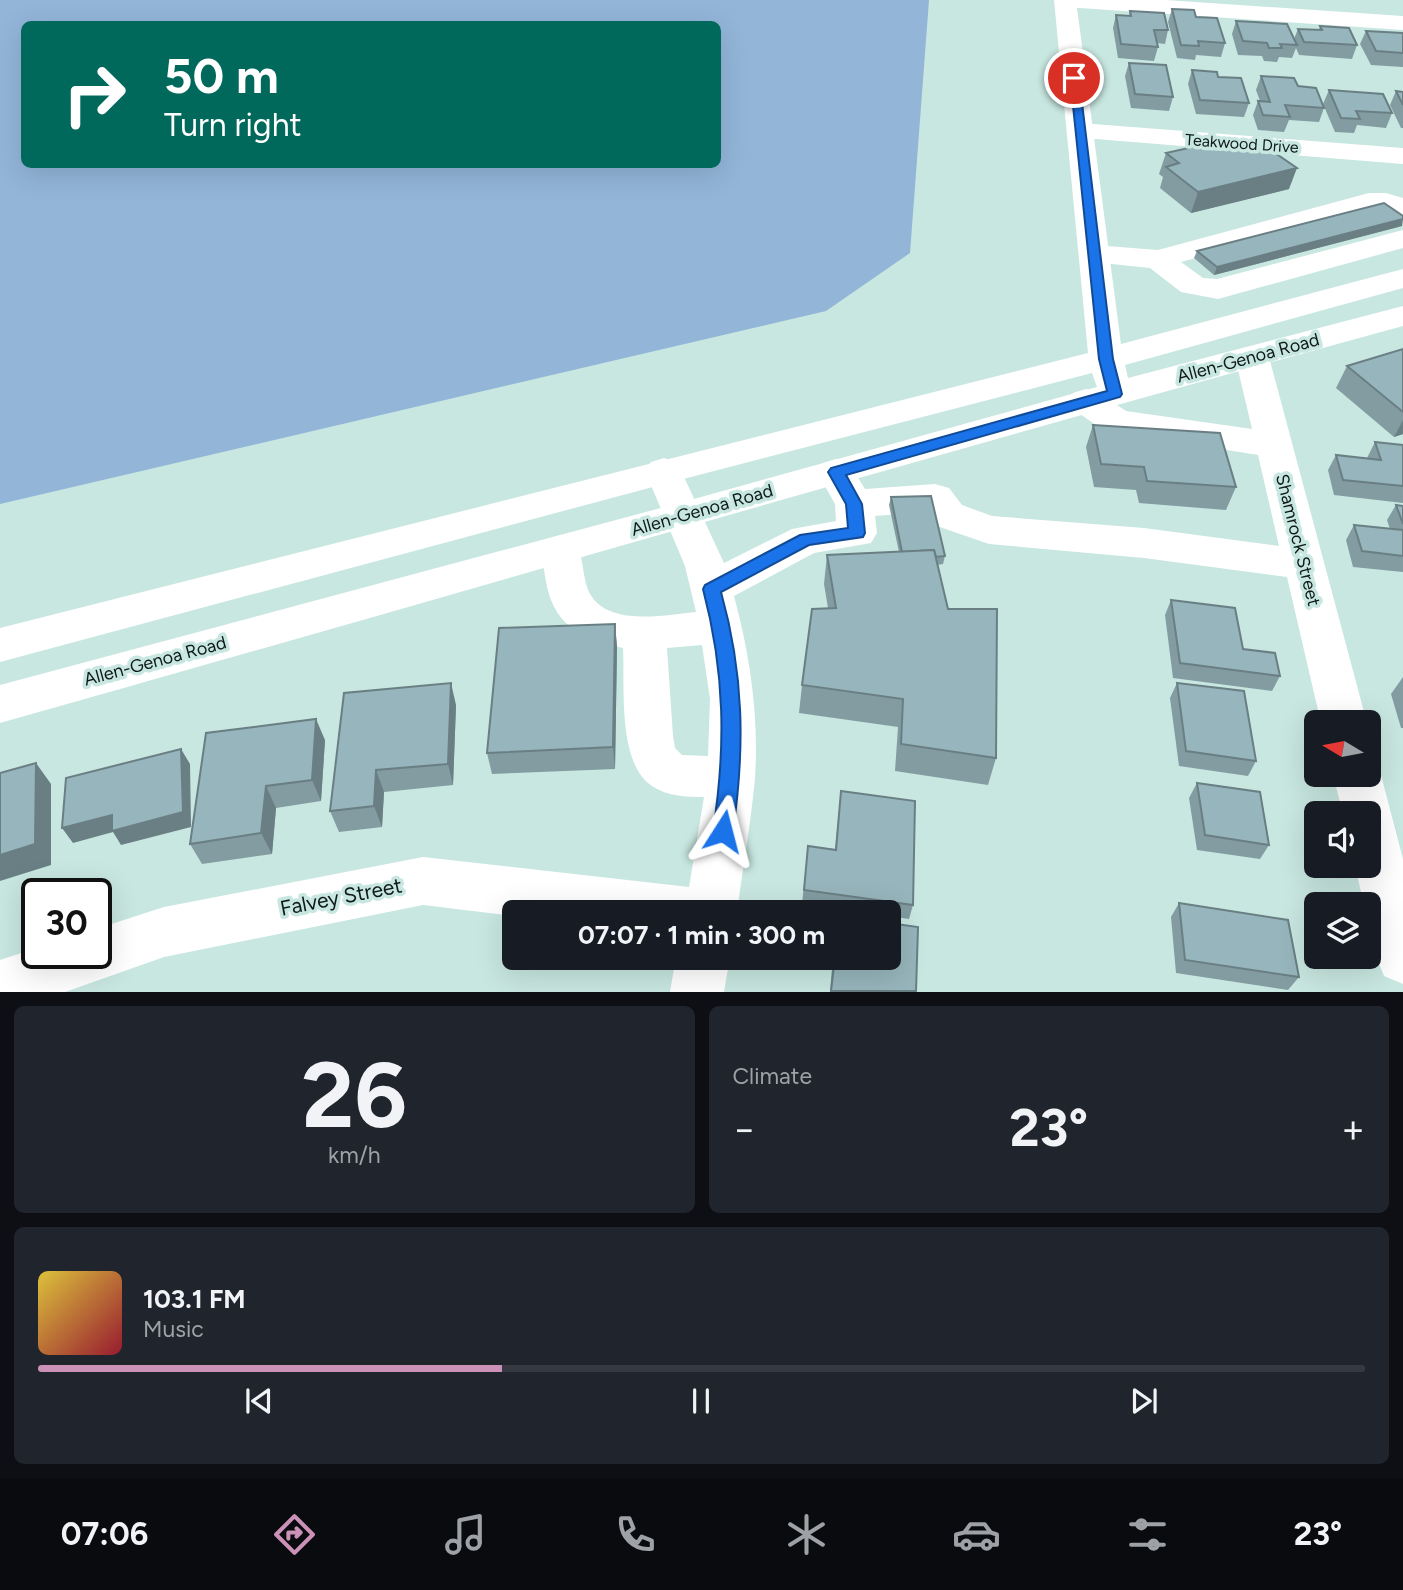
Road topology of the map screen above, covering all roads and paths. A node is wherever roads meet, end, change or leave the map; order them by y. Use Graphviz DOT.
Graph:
graph roads {
  1 [pos="1065,0"];
  2 [pos="1403,23"];
  3 [pos="1080,131"];
  4 [pos="1403,156"];
  5 [pos="1403,207"];
  6 [pos="1403,239"];
  7 [pos="1094,254"];
  8 [pos="1159,259"];
  9 [pos="1403,278"];
  10 [pos="1403,316"];
  11 [pos="1252,357"];
  12 [pos="1103,385"];
  13 [pos="1274,445"];
  14 [pos="664,471"];
  15 [pos="845,488"];
  16 [pos="683,516"];
  17 [pos="561,550"];
  18 [pos="1304,564"];
  19 [pos="716,608"];
  20 [pos="644,633"];
  21 [pos="0,645"];
  22 [pos="0,704"];
  23 [pos="1341,710"];
  24 [pos="731,777"];
  25 [pos="1381,871"];
  26 [pos="587,900"];
  27 [pos="713,900"];
  28 [pos="1403,958"];
  29 [pos="701,970"];
  30 [pos="0,987"];
  31 [pos="697,992"];
  1 -- 2 [label="main road"];
  1 -- 3 [label="main road"];
  3 -- 4 [label="main road, Teakwood Drive"];
  3 -- 7 [label="main road"];
  5 -- 8 [label="main road"];
  6 -- 8 [label="main road"];
  7 -- 8 [label="main road"];
  7 -- 12 [label="main road"];
  9 -- 12 [label="main road, Allen-Genoa Road"];
  10 -- 11 [label="main road, Allen-Genoa Road"];
  11 -- 12 [label="main road, Allen-Genoa Road"];
  11 -- 13 [label="main road, Shamrock Street"];
  12 -- 13 [label="main road"];
  12 -- 14 [label="main road, Allen-Genoa Road"];
  12 -- 15 [label="main road, Allen-Genoa Road"];
  13 -- 18 [label="main road, Shamrock Street"];
  14 -- 16 [label="main road"];
  14 -- 21 [label="main road, Allen-Genoa Road"];
  15 -- 16 [label="main road, Allen-Genoa Road"];
  15 -- 18 [label="main road"];
  15 -- 19 [label="main road"];
  16 -- 17 [label="main road, Allen-Genoa Road"];
  16 -- 19 [label="main road"];
  17 -- 20 [label="main road"];
  17 -- 22 [label="main road, Allen-Genoa Road"];
  18 -- 23 [label="main road, Shamrock Street"];
  19 -- 20 [label="main road"];
  19 -- 24 [label="main road"];
  20 -- 24 [label="main road"];
  24 -- 27 [label="main road"];
  25 -- 28 [label="main road"];
  26 -- 30 [label="main road, Falvey Street"];
  29 -- 31 [label="main road"];
}
